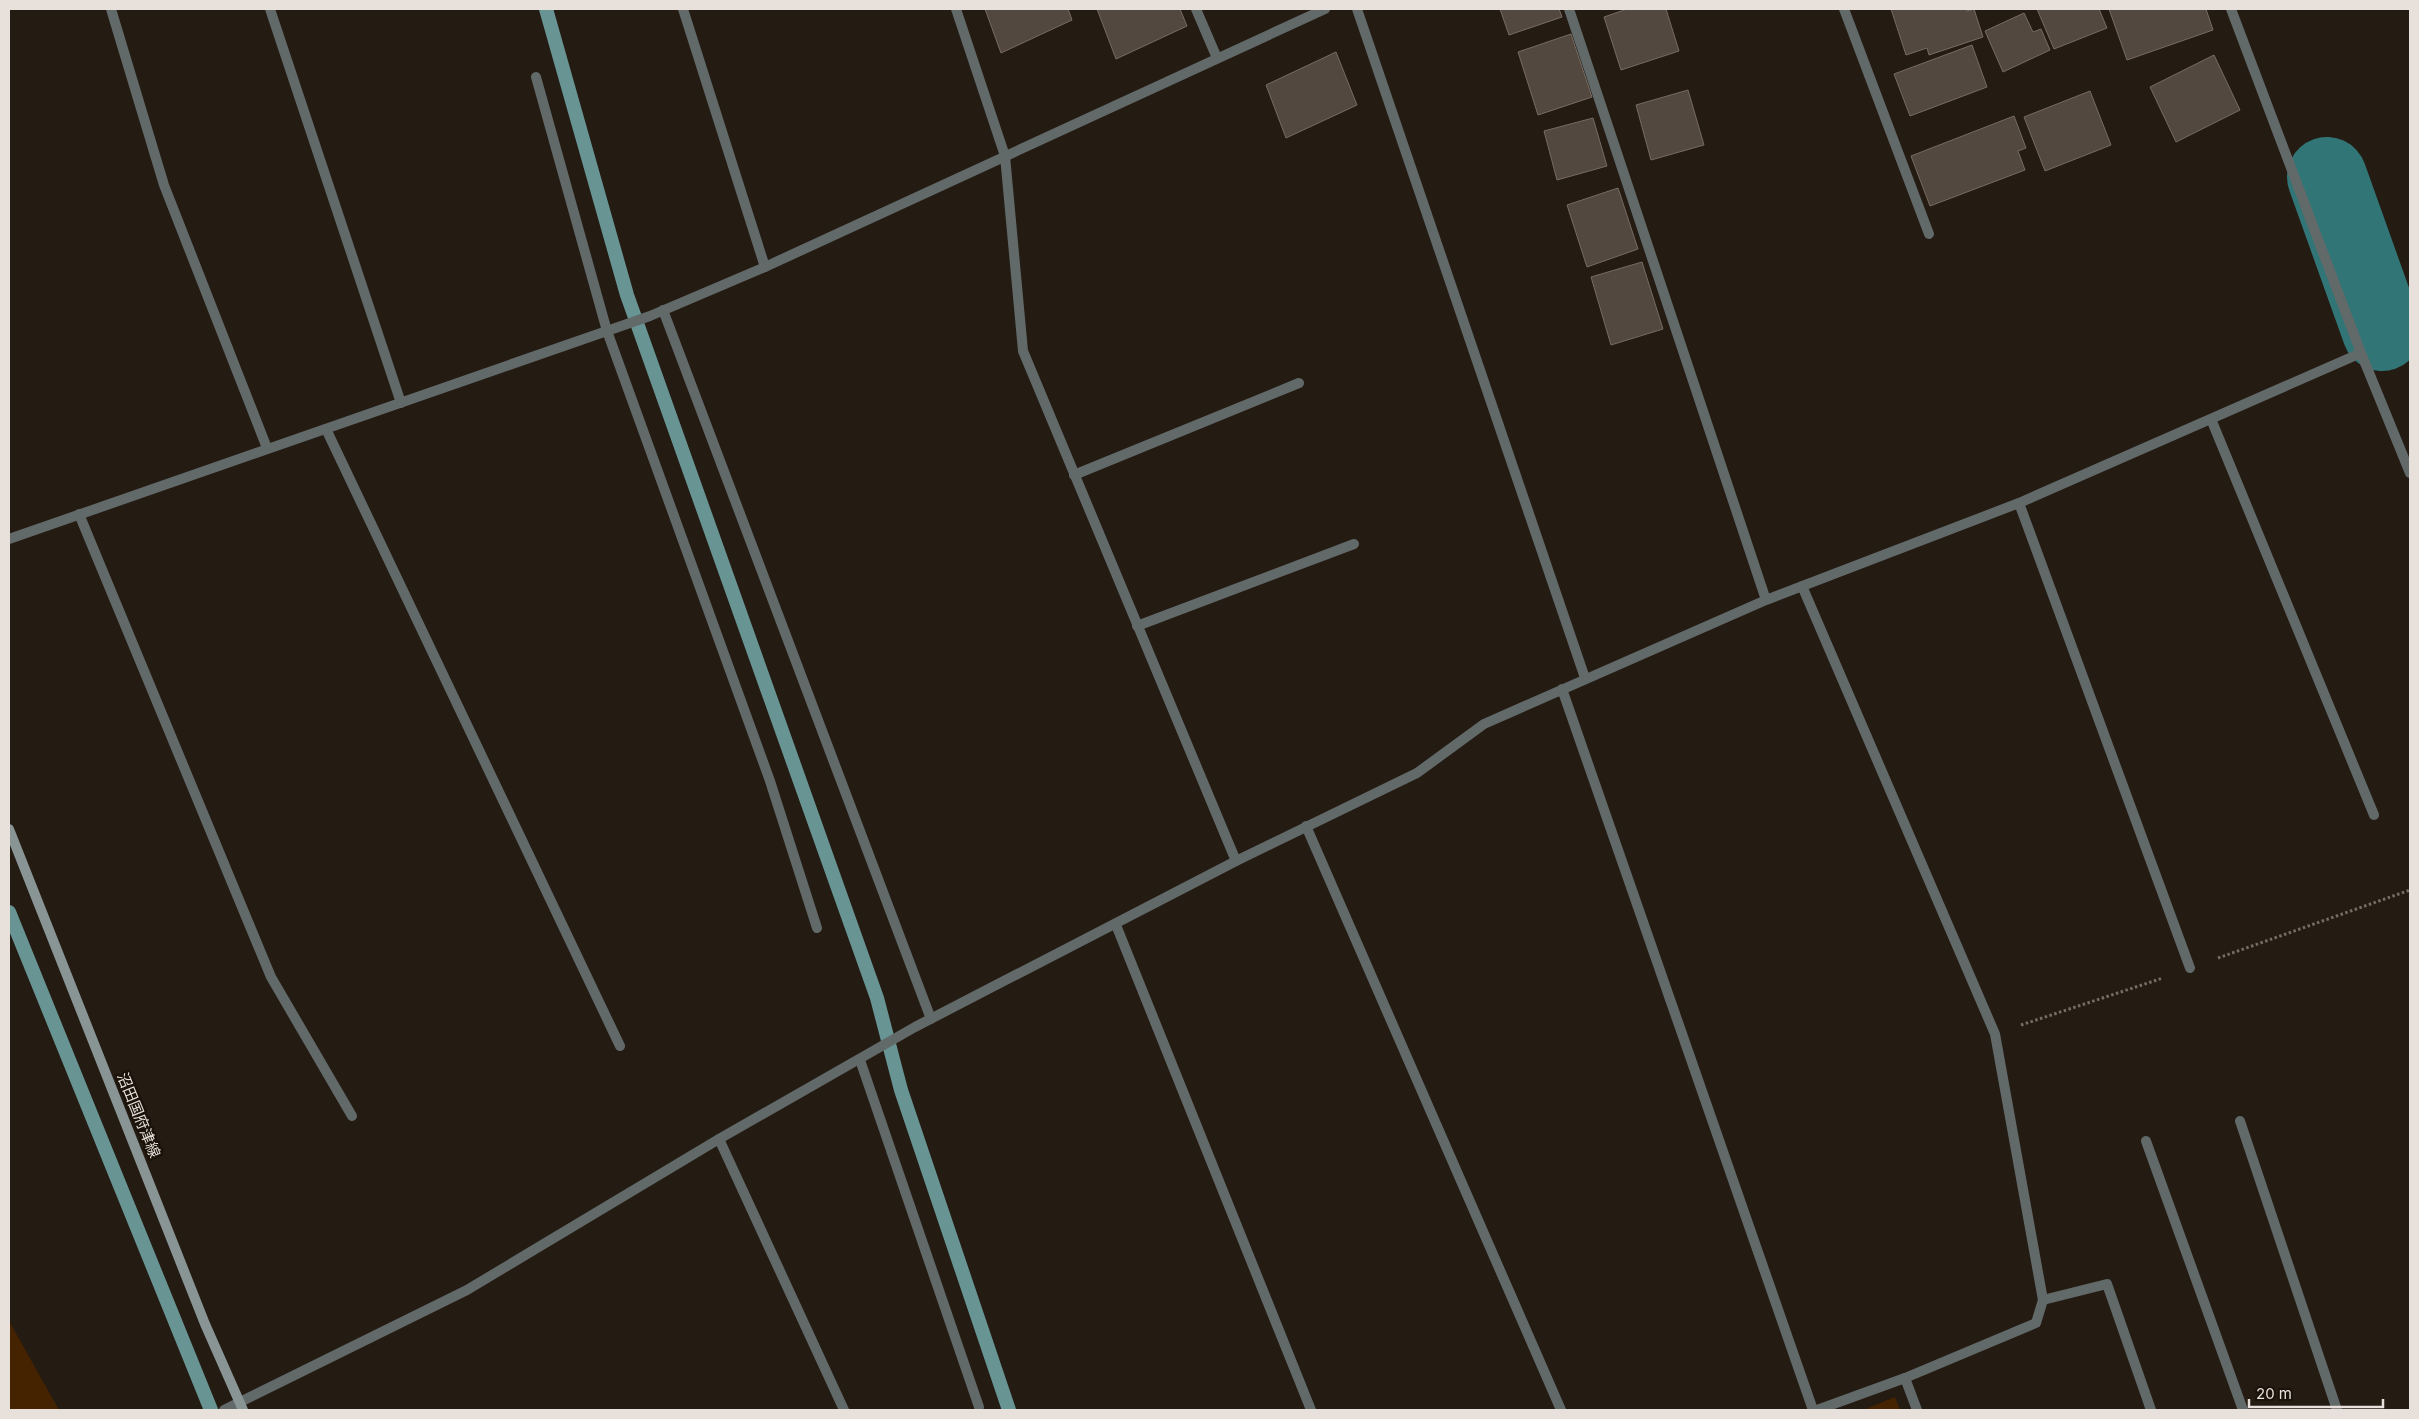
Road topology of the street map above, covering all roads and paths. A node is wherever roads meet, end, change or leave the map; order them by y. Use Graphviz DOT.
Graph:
graph roads {
  1 [pos="111,9"];
  2 [pos="270,9"];
  3 [pos="683,9"];
  4 [pos="956,9"];
  5 [pos="1196,9"];
  6 [pos="1324,9"];
  7 [pos="1357,9"];
  8 [pos="1569,9"];
  9 [pos="1844,9"];
  10 [pos="2231,9"];
  11 [pos="1217,58"];
  12 [pos="536,77"];
  13 [pos="1005,156"];
  14 [pos="1929,234"];
  15 [pos="766,267"];
  16 [pos="663,310"];
  17 [pos="607,331"];
  18 [pos="2361,352"];
  19 [pos="1299,383"];
  20 [pos="402,403"];
  21 [pos="2211,419"];
  22 [pos="326,429"];
  23 [pos="267,448"];
  24 [pos="2410,473"];
  25 [pos="1074,475"];
  26 [pos="2019,503"];
  27 [pos="79,514"];
  28 [pos="9,539"];
  29 [pos="1354,544"];
  30 [pos="1802,586"];
  31 [pos="1766,600"];
  32 [pos="1137,626"];
  33 [pos="1585,678"];
  34 [pos="1562,689"];
  35 [pos="2374,815"];
  36 [pos="1306,826"];
  37 [pos="9,829"];
  38 [pos="1236,861"];
  39 [pos="1116,924"];
  40 [pos="817,928"];
  41 [pos="2190,968"];
  42 [pos="931,1019"];
  43 [pos="620,1046"];
  44 [pos="860,1060"];
  45 [pos="352,1116"];
  46 [pos="2240,1121"];
  47 [pos="719,1139"];
  48 [pos="2146,1141"];
  49 [pos="2043,1300"];
  50 [pos="1905,1378"];
  51 [pos="241,1406"];
  52 [pos="979,1407"];
  53 [pos="224,1410"];
  54 [pos="844,1410"];
  55 [pos="1311,1410"];
  56 [pos="1561,1410"];
  57 [pos="1813,1410"];
  58 [pos="1817,1410"];
  59 [pos="1917,1410"];
  60 [pos="2151,1410"];
  61 [pos="2243,1410"];
  62 [pos="2337,1410"];
  1 -- 23 [label="street"];
  2 -- 20 [label="street"];
  3 -- 15 [label="street"];
  4 -- 13 [label="street"];
  5 -- 11 [label="street"];
  6 -- 11 [label="street"];
  7 -- 33 [label="street"];
  8 -- 31 [label="street"];
  9 -- 14 [label="street"];
  10 -- 18 [label="street"];
  11 -- 13 [label="street"];
  12 -- 17 [label="street"];
  13 -- 15 [label="street"];
  13 -- 25 [label="street"];
  15 -- 16 [label="street"];
  16 -- 17 [label="street"];
  16 -- 42 [label="street"];
  17 -- 20 [label="street"];
  17 -- 40 [label="street"];
  18 -- 21 [label="street"];
  18 -- 24 [label="street"];
  19 -- 25 [label="street"];
  20 -- 22 [label="street"];
  21 -- 26 [label="street"];
  21 -- 35 [label="street"];
  22 -- 23 [label="street"];
  22 -- 43 [label="street"];
  23 -- 27 [label="street"];
  25 -- 32 [label="street"];
  26 -- 30 [label="street"];
  26 -- 41 [label="street"];
  27 -- 28 [label="street"];
  27 -- 45 [label="street"];
  29 -- 32 [label="street"];
  30 -- 31 [label="street"];
  30 -- 49 [label="street"];
  31 -- 33 [label="street"];
  32 -- 38 [label="street"];
  33 -- 34 [label="street"];
  34 -- 36 [label="street"];
  34 -- 57 [label="street"];
  36 -- 38 [label="street"];
  36 -- 56 [label="street"];
  37 -- 51 [label="main road, 沼田国府津線"];
  38 -- 39 [label="street"];
  39 -- 42 [label="street"];
  39 -- 55 [label="street"];
  42 -- 44 [label="street"];
  44 -- 47 [label="street"];
  44 -- 52 [label="street"];
  46 -- 62 [label="street"];
  47 -- 51 [label="street"];
  47 -- 54 [label="street"];
  48 -- 61 [label="street"];
  49 -- 50 [label="street"];
  49 -- 60 [label="street"];
  50 -- 58 [label="street"];
  50 -- 59 [label="street"];
  51 -- 53 [label="street"];
}
